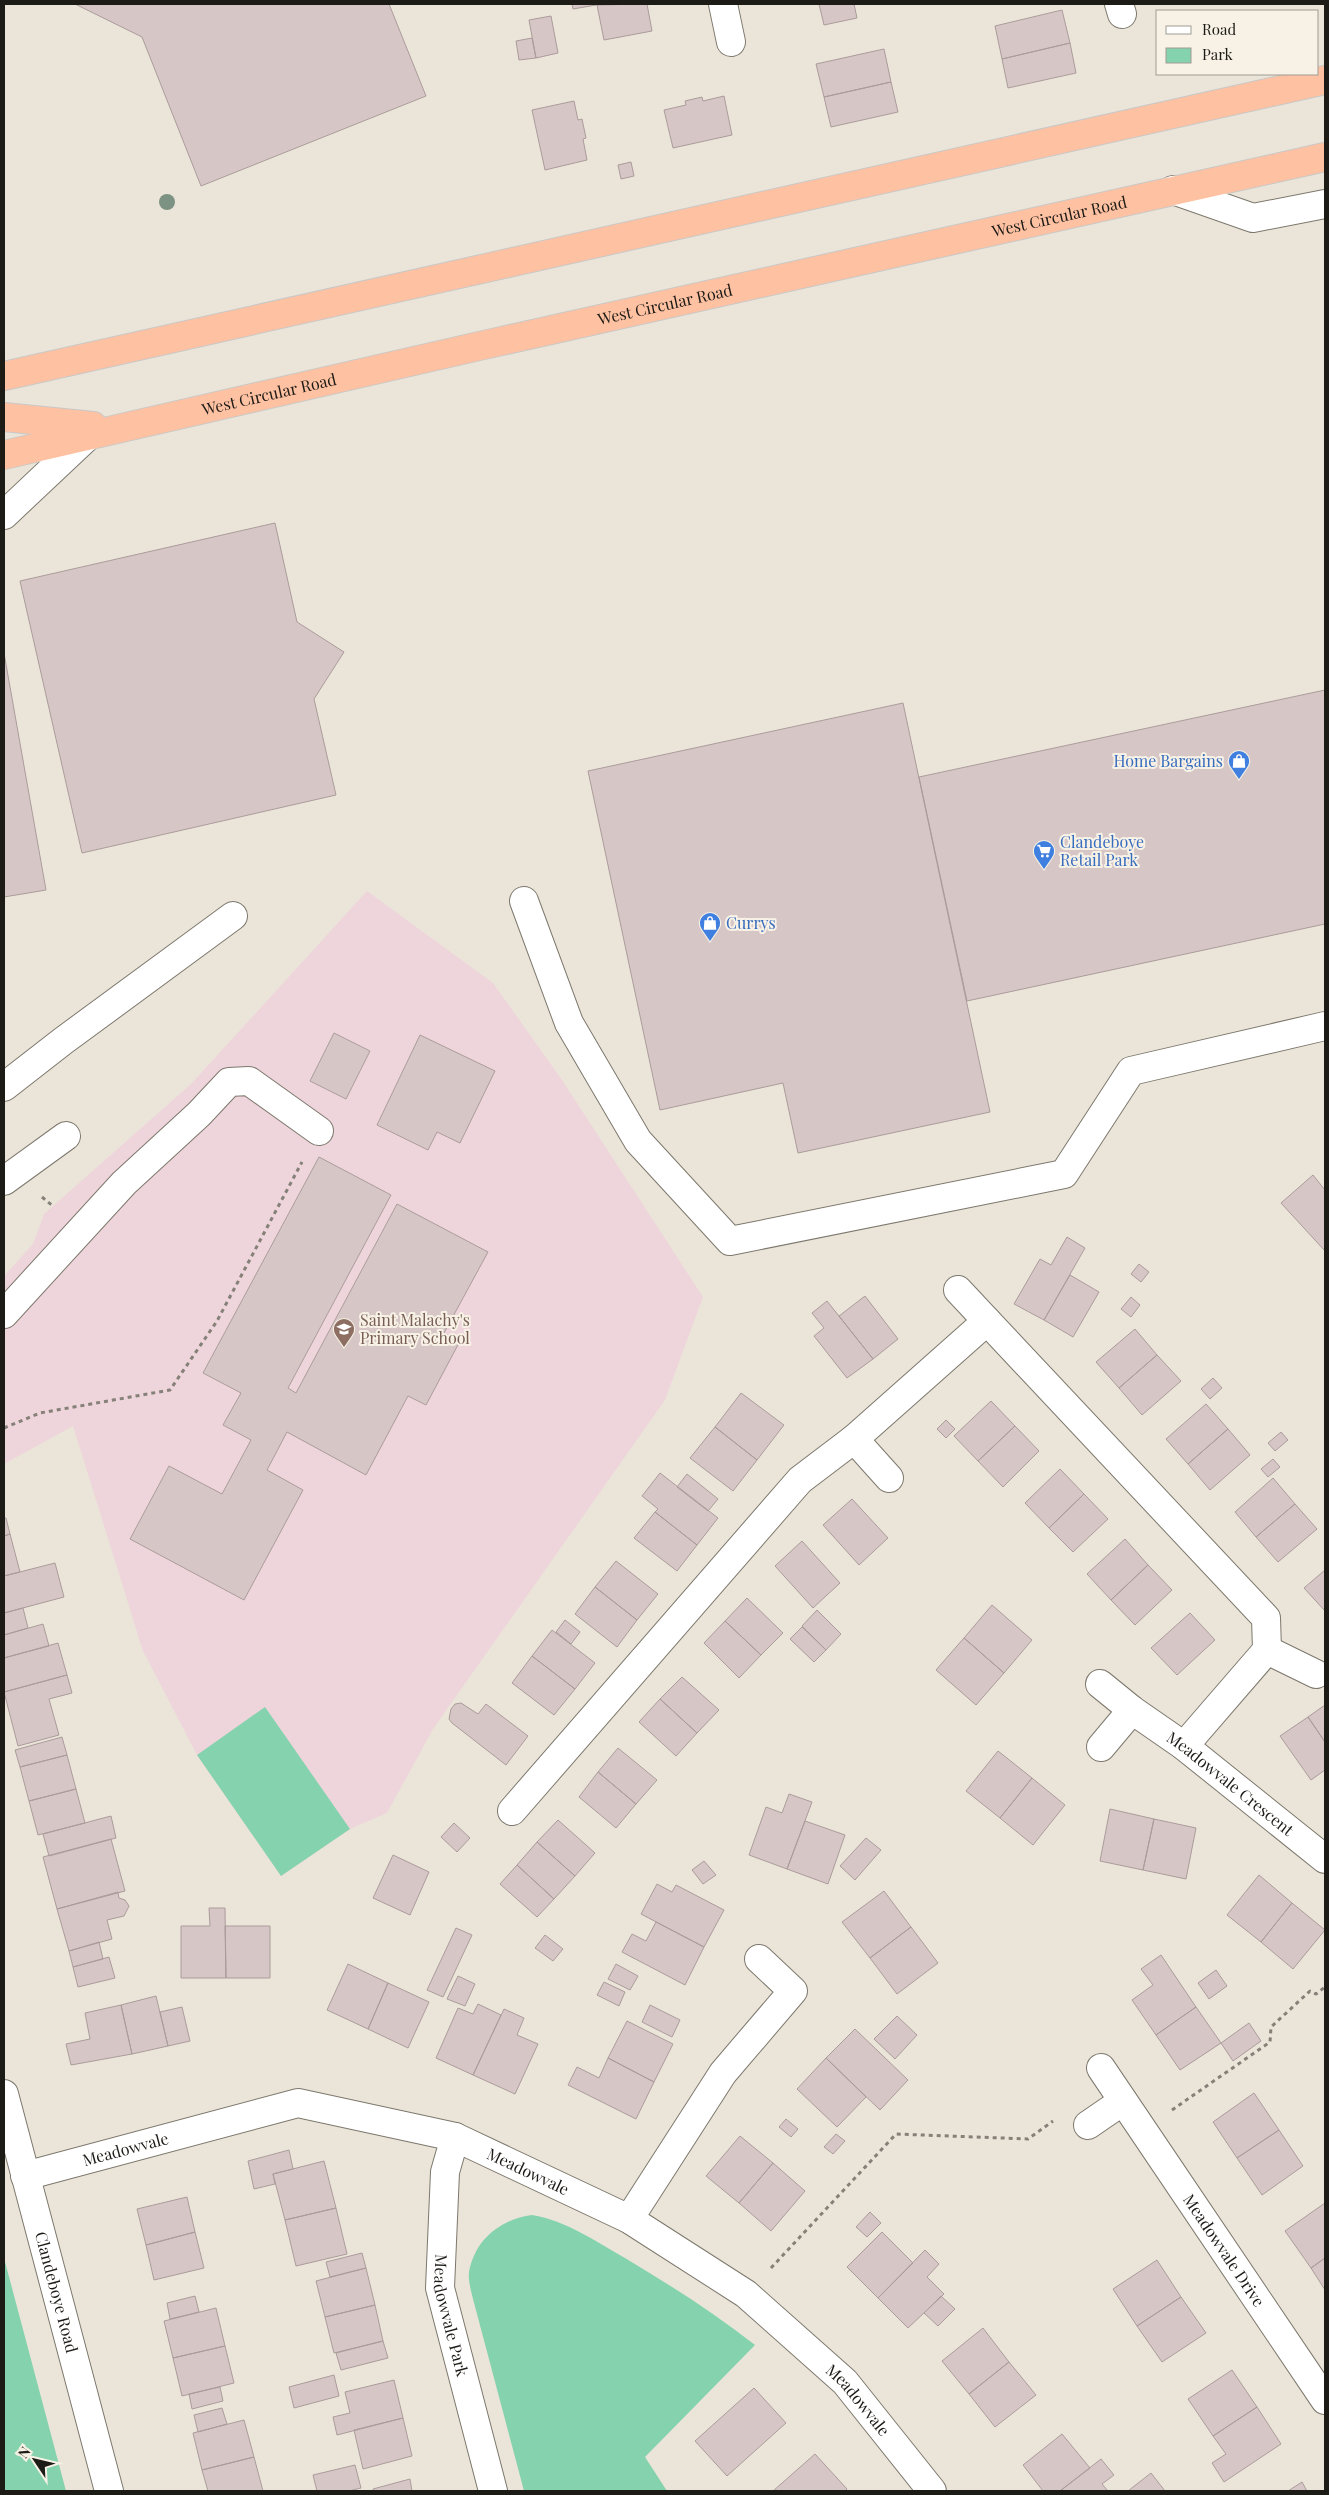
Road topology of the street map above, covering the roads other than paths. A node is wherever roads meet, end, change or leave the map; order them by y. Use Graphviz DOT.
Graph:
graph roads {
  1 [pos="723,4"];
  2 [pos="731,42"];
  3 [pos="1325,80"];
  4 [pos="1325,157"];
  5 [pos="1173,190"];
  6 [pos="1325,204"];
  7 [pos="4,376"];
  8 [pos="4,417"];
  9 [pos="102,431"];
  10 [pos="4,455"];
  11 [pos="4,515"];
  12 [pos="524,901"];
  13 [pos="233,916"];
  14 [pos="1325,1026"];
  15 [pos="4,1087"];
  16 [pos="319,1131"];
  17 [pos="66,1136"];
  18 [pos="8,1170"];
  19 [pos="958,1290"];
  20 [pos="4,1314"];
  21 [pos="987,1321"];
  22 [pos="854,1439"];
  23 [pos="889,1478"];
  24 [pos="1267,1650"];
  25 [pos="1316,1674"];
  26 [pos="1100,1684"];
  27 [pos="1132,1710"];
  28 [pos="1184,1746"];
  29 [pos="1102,1747"];
  30 [pos="512,1812"];
  31 [pos="1325,1859"];
  32 [pos="759,1959"];
  33 [pos="1101,2068"];
  34 [pos="4,2094"];
  35 [pos="1123,2101"];
  36 [pos="1088,2125"];
  37 [pos="455,2137"];
  38 [pos="26,2176"];
  39 [pos="629,2219"];
  40 [pos="1325,2400"];
  41 [pos="110,2491"];
  42 [pos="493,2491"];
  43 [pos="932,2491"];
  1 -- 2 [label="street"];
  3 -- 7 [label="highway"];
  4 -- 5 [label="highway, West Circular Road"];
  5 -- 6 [label="street"];
  5 -- 9 [label="highway, West Circular Road"];
  8 -- 9 [label="highway"];
  9 -- 10 [label="highway, West Circular Road"];
  9 -- 11 [label="street"];
  12 -- 14 [label="street"];
  13 -- 15 [label="street"];
  16 -- 20 [label="street"];
  17 -- 18 [label="street"];
  19 -- 21 [label="street"];
  21 -- 22 [label="street"];
  21 -- 24 [label="street"];
  22 -- 23 [label="street"];
  22 -- 30 [label="street"];
  24 -- 25 [label="street"];
  24 -- 28 [label="street"];
  26 -- 27 [label="street, Meadowvale Crescent"];
  27 -- 28 [label="street, Meadowvale Crescent"];
  27 -- 29 [label="street"];
  28 -- 31 [label="street, Meadowvale Crescent"];
  32 -- 39 [label="street"];
  33 -- 35 [label="street, Meadowvale Drive"];
  34 -- 38 [label="street, Clandeboye Road"];
  35 -- 36 [label="street"];
  35 -- 40 [label="street, Meadowvale Drive"];
  37 -- 38 [label="street, Meadowvale"];
  37 -- 39 [label="street, Meadowvale"];
  37 -- 42 [label="street, Meadowvale Park"];
  38 -- 41 [label="street, Clandeboye Road"];
  39 -- 43 [label="street, Meadowvale"];
}
